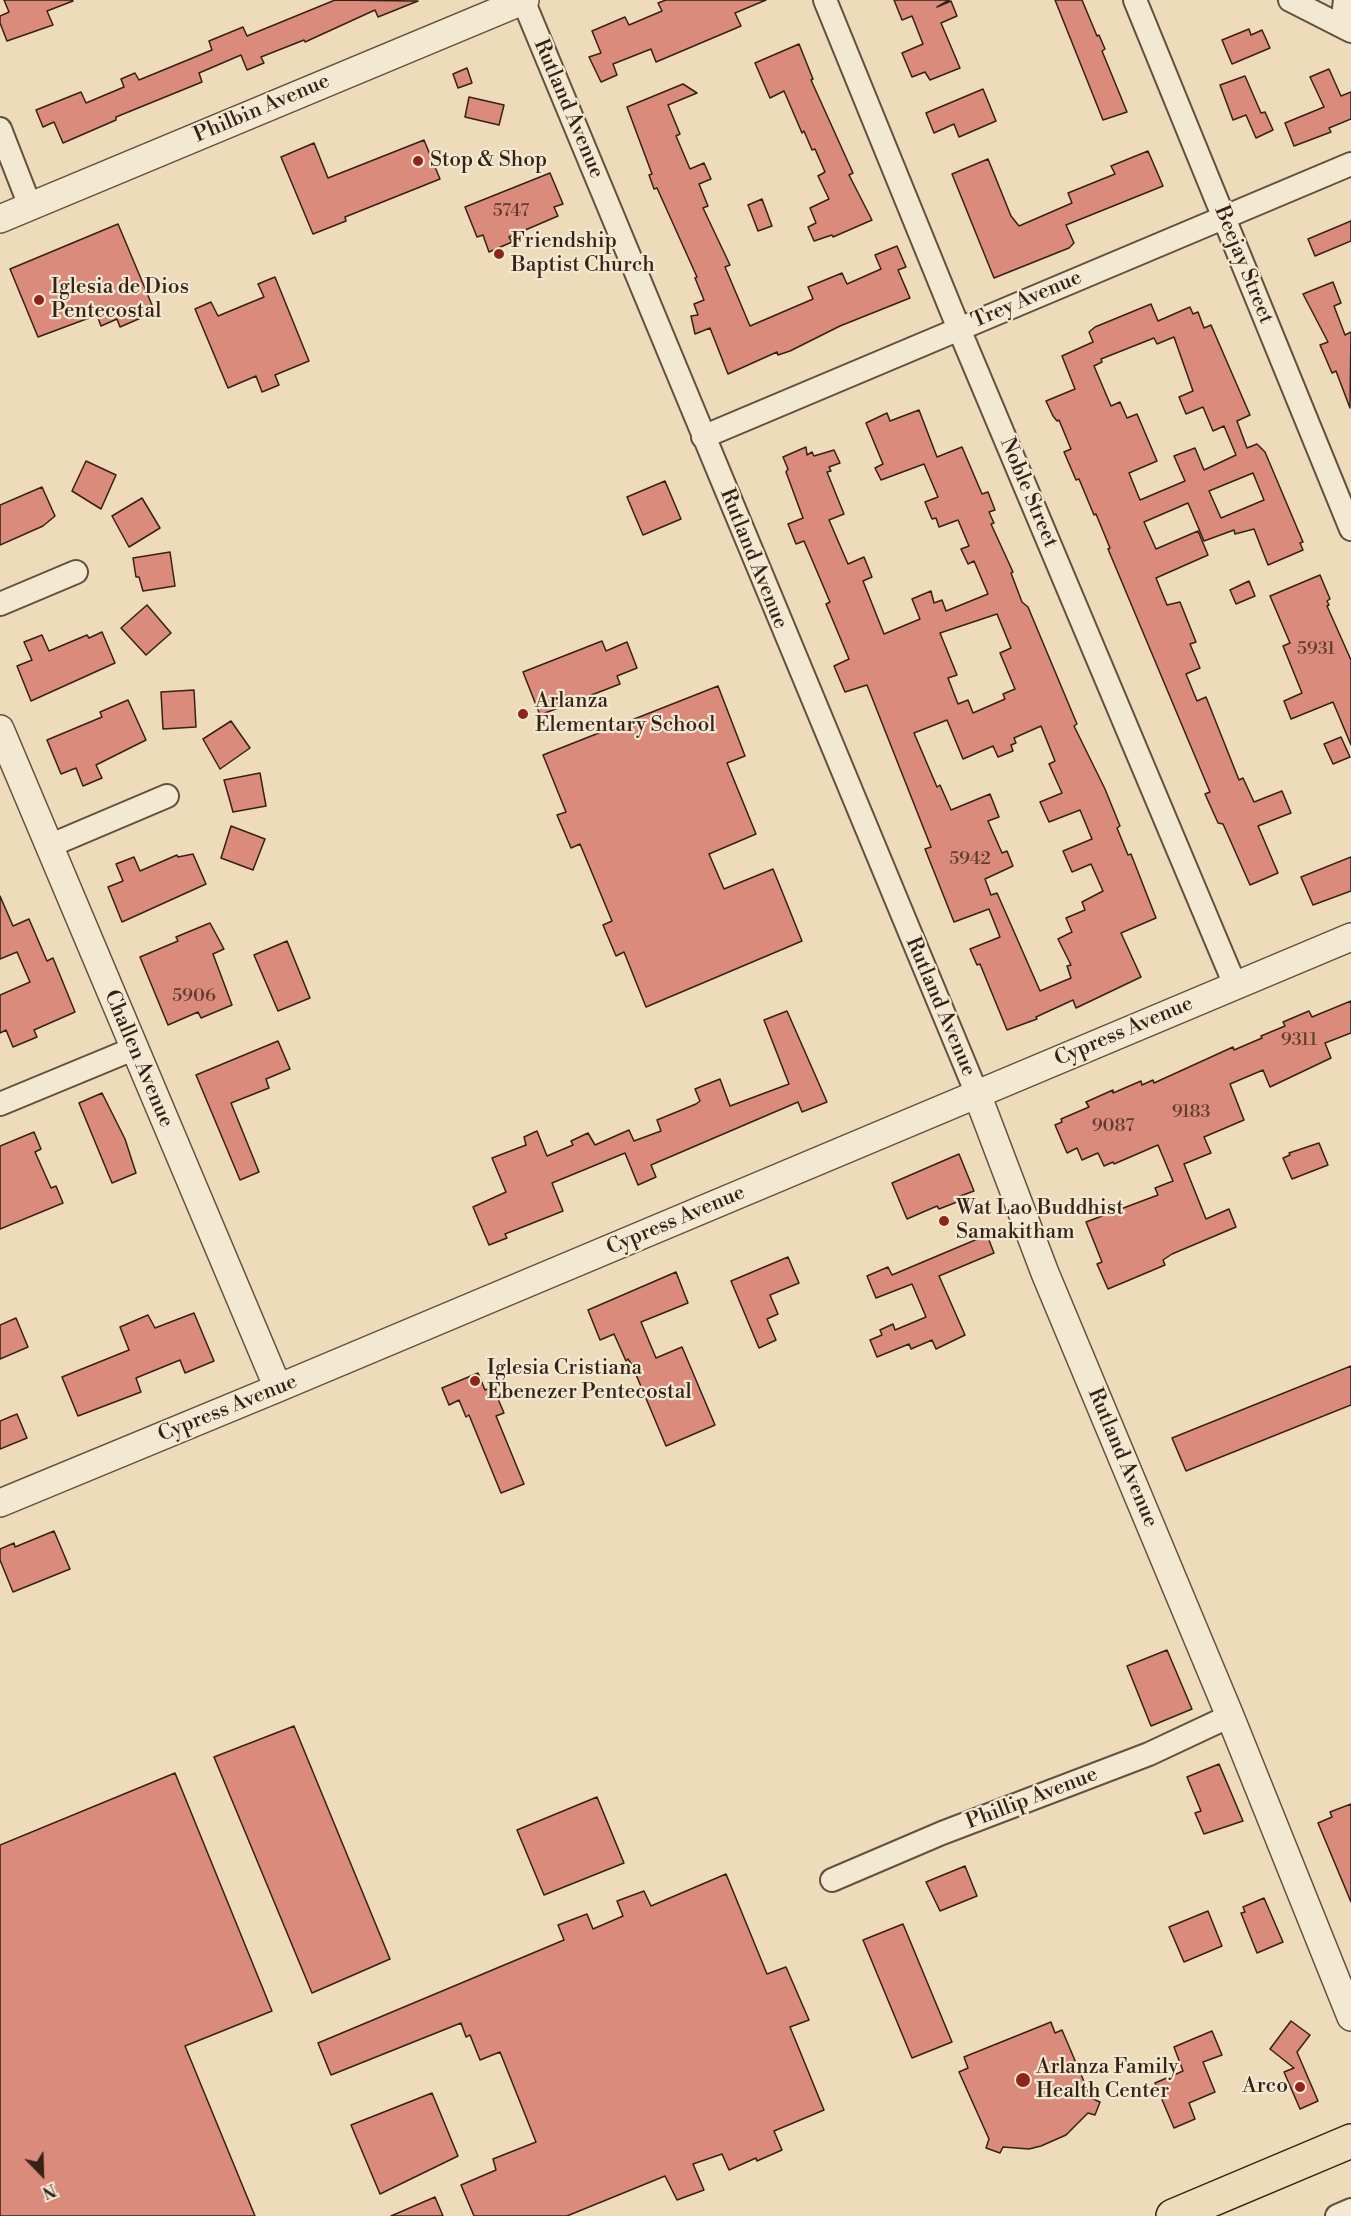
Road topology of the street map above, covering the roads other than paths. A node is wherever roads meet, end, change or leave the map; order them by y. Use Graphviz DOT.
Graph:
graph roads {
  1 [pos="523,0"];
  2 [pos="825,0"];
  3 [pos="1135,0"];
  4 [pos="1290,0"];
  5 [pos="1345,0"];
  6 [pos="1347,28"];
  7 [pos="0,129"];
  8 [pos="1351,164"];
  9 [pos="30,206"];
  10 [pos="1223,217"];
  11 [pos="0,219"];
  12 [pos="959,329"];
  13 [pos="703,437"];
  14 [pos="1351,529"];
  15 [pos="76,572"];
  16 [pos="0,604"];
  17 [pos="0,729"];
  18 [pos="167,796"];
  19 [pos="49,846"];
  20 [pos="1351,936"];
  21 [pos="1234,985"];
  22 [pos="133,1049"];
  23 [pos="977,1094"];
  24 [pos="0,1104"];
  25 [pos="278,1388"];
  26 [pos="0,1503"];
  27 [pos="1230,1716"];
  28 [pos="832,1880"];
  29 [pos="1351,2017"];
  30 [pos="1351,2141"];
  31 [pos="1351,2210"];
  32 [pos="1173,2216"];
  33 [pos="1337,2216"];
  1 -- 9 [label="street, Philbin Avenue"];
  1 -- 13 [label="street, Rutland Avenue"];
  2 -- 12 [label="street, Noble Street"];
  3 -- 10 [label="street, Beejay Street"];
  4 -- 6 [label="street"];
  5 -- 6 [label="street"];
  7 -- 9 [label="street"];
  8 -- 10 [label="street, Trey Avenue"];
  9 -- 11 [label="street, Philbin Avenue"];
  10 -- 12 [label="street, Trey Avenue"];
  10 -- 14 [label="street, Beejay Street"];
  12 -- 13 [label="street, Trey Avenue"];
  12 -- 21 [label="street, Noble Street"];
  13 -- 23 [label="street, Rutland Avenue"];
  15 -- 16 [label="street"];
  17 -- 19 [label="street, Challen Avenue"];
  18 -- 19 [label="street"];
  19 -- 22 [label="street, Challen Avenue"];
  20 -- 21 [label="street, Cypress Avenue"];
  21 -- 23 [label="street, Cypress Avenue"];
  22 -- 24 [label="street"];
  22 -- 25 [label="street, Challen Avenue"];
  23 -- 25 [label="street, Cypress Avenue"];
  23 -- 27 [label="street, Rutland Avenue"];
  25 -- 26 [label="street, Cypress Avenue"];
  27 -- 28 [label="street, Phillip Avenue"];
  27 -- 29 [label="street, Rutland Avenue"];
  30 -- 32 [label="main road"];
  31 -- 33 [label="street"];
}
